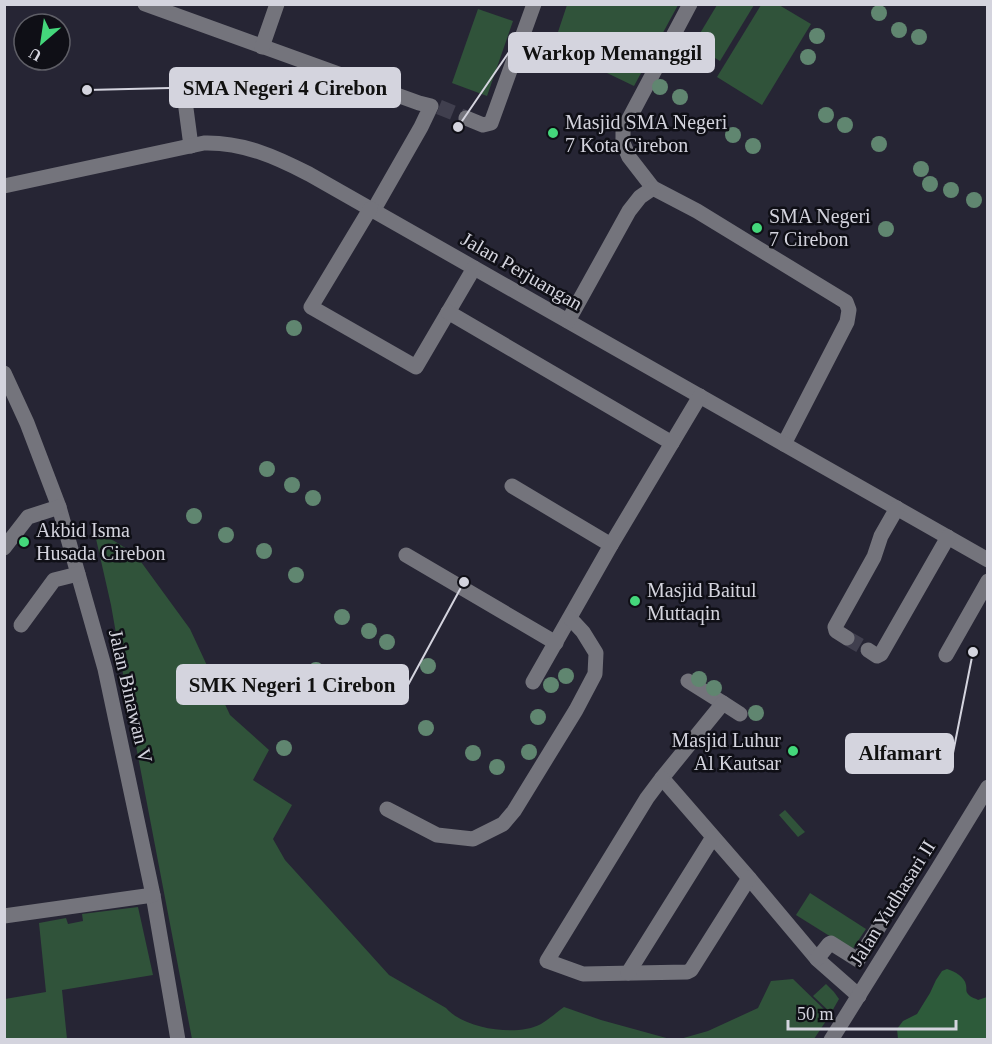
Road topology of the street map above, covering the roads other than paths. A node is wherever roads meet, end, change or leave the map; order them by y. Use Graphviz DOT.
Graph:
graph roads {
  1 [pos="145,4"];
  2 [pos="277,4"];
  3 [pos="534,4"];
  4 [pos="690,4"];
  5 [pos="262,47"];
  6 [pos="185,101"];
  7 [pos="466,118"];
  8 [pos="191,146"];
  9 [pos="4,186"];
  10 [pos="652,188"];
  11 [pos="372,210"];
  12 [pos="474,268"];
  13 [pos="448,312"];
  14 [pos="568,321"];
  15 [pos="4,372"];
  16 [pos="700,396"];
  17 [pos="672,443"];
  18 [pos="784,444"];
  19 [pos="512,486"];
  20 [pos="59,507"];
  21 [pos="897,508"];
  22 [pos="948,537"];
  23 [pos="611,545"];
  24 [pos="4,548"];
  25 [pos="406,555"];
  26 [pos="987,560"];
  27 [pos="78,574"];
  28 [pos="987,581"];
  29 [pos="570,618"];
  30 [pos="21,625"];
  31 [pos="847,638"];
  32 [pos="556,643"];
  33 [pos="868,650"];
  34 [pos="946,655"];
  35 [pos="688,681"];
  36 [pos="533,682"];
  37 [pos="723,703"];
  38 [pos="740,714"];
  39 [pos="662,778"];
  40 [pos="987,786"];
  41 [pos="387,809"];
  42 [pos="713,837"];
  43 [pos="749,878"];
  44 [pos="153,895"];
  45 [pos="4,916"];
  46 [pos="884,919"];
  47 [pos="817,959"];
  48 [pos="628,973"];
  49 [pos="859,996"];
  50 [pos="178,1040"];
  51 [pos="831,1040"];
  1 -- 5 [label="street"];
  2 -- 5 [label="street"];
  3 -- 7 [label="street"];
  4 -- 10 [label="street"];
  5 -- 11 [label="street"];
  6 -- 8 [label="street"];
  8 -- 9 [label="street, Jalan Perjuangan"];
  8 -- 11 [label="street, Jalan Perjuangan"];
  10 -- 14 [label="street"];
  10 -- 18 [label="street"];
  11 -- 12 [label="street, Jalan Perjuangan"];
  11 -- 13 [label="street"];
  12 -- 13 [label="street"];
  12 -- 14 [label="street, Jalan Perjuangan"];
  13 -- 17 [label="street"];
  14 -- 16 [label="street, Jalan Perjuangan"];
  15 -- 20 [label="street, Jalan Binawan V"];
  16 -- 17 [label="street"];
  16 -- 18 [label="street, Jalan Perjuangan"];
  17 -- 23 [label="street"];
  18 -- 21 [label="street, Jalan Perjuangan"];
  19 -- 23 [label="street"];
  20 -- 24 [label="street"];
  20 -- 27 [label="street, Jalan Binawan V"];
  21 -- 22 [label="street, Jalan Perjuangan"];
  21 -- 31 [label="street"];
  22 -- 26 [label="street, Jalan Perjuangan"];
  22 -- 33 [label="street"];
  23 -- 29 [label="street"];
  25 -- 32 [label="street"];
  27 -- 30 [label="street"];
  27 -- 44 [label="street, Jalan Binawan V"];
  28 -- 34 [label="street"];
  29 -- 32 [label="street"];
  29 -- 41 [label="street"];
  32 -- 36 [label="street"];
  35 -- 37 [label="street"];
  37 -- 38 [label="street"];
  37 -- 39 [label="street"];
  39 -- 42 [label="street"];
  39 -- 48 [label="street"];
  40 -- 49 [label="street, Jalan Yudhasari II"];
  42 -- 43 [label="street"];
  42 -- 48 [label="street"];
  43 -- 47 [label="street"];
  43 -- 48 [label="street"];
  44 -- 45 [label="street"];
  44 -- 50 [label="street, Jalan Binawan V"];
  46 -- 47 [label="street"];
  47 -- 49 [label="street"];
  49 -- 51 [label="street, Jalan Yudhasari II"];
}
